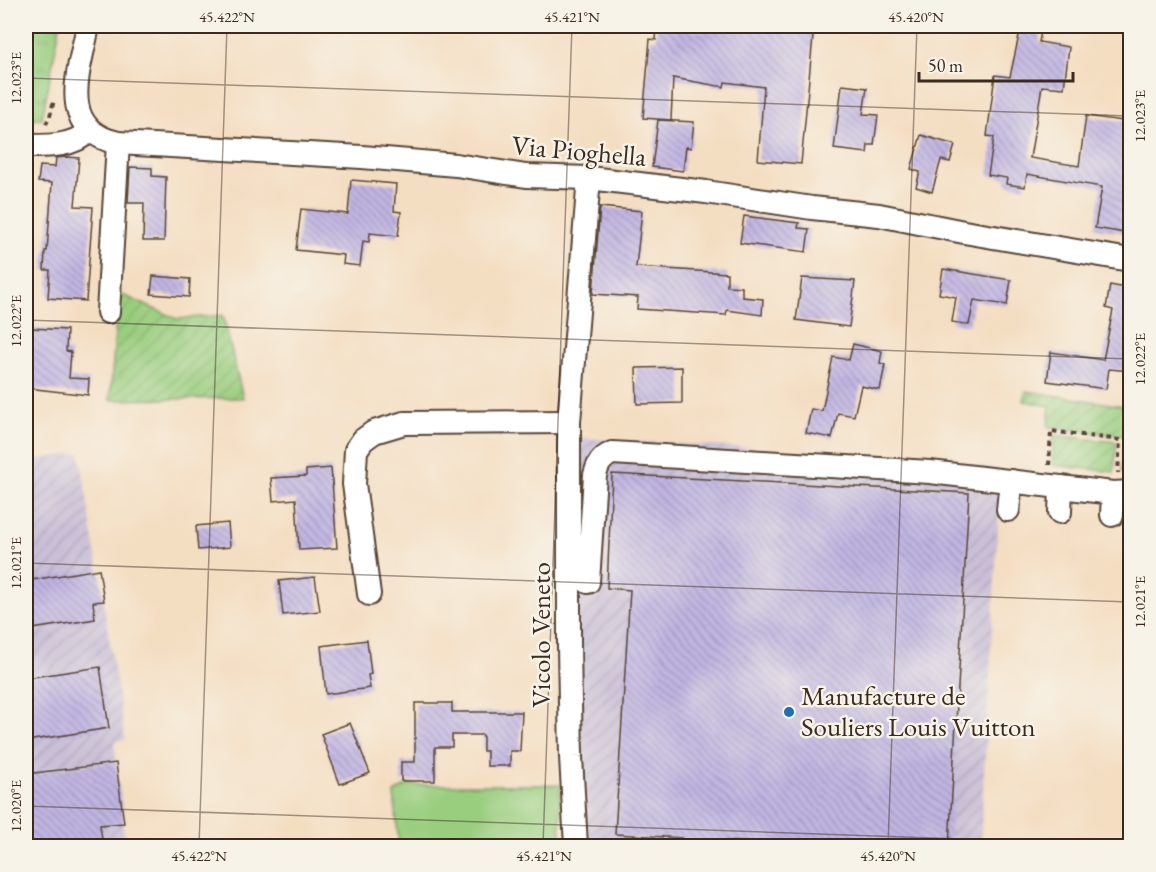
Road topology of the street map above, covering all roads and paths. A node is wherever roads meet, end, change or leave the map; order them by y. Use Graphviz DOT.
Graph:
graph roads {
  1 [pos="88,26"];
  2 [pos="89,131"];
  3 [pos="118,143"];
  4 [pos="26,146"];
  5 [pos="589,178"];
  6 [pos="1131,260"];
  7 [pos="108,312"];
  8 [pos="569,423"];
  9 [pos="1011,481"];
  10 [pos="1055,481"];
  11 [pos="1120,497"];
  12 [pos="1008,510"];
  13 [pos="1060,512"];
  14 [pos="588,582"];
  15 [pos="369,594"];
  16 [pos="576,846"];
  1 -- 2 [label="street"];
  2 -- 3 [label="street, Via Pioghella"];
  2 -- 4 [label="street"];
  3 -- 5 [label="street, Via Pioghella"];
  3 -- 7 [label="street"];
  5 -- 6 [label="street, Via Pioghella"];
  5 -- 8 [label="street, Vicolo Veneto"];
  8 -- 15 [label="street"];
  8 -- 16 [label="street, Vicolo Veneto"];
  9 -- 10 [label="street"];
  9 -- 12 [label="street"];
  9 -- 14 [label="street"];
  10 -- 11 [label="street"];
  10 -- 11 [label="path"];
  10 -- 13 [label="street"];
}
